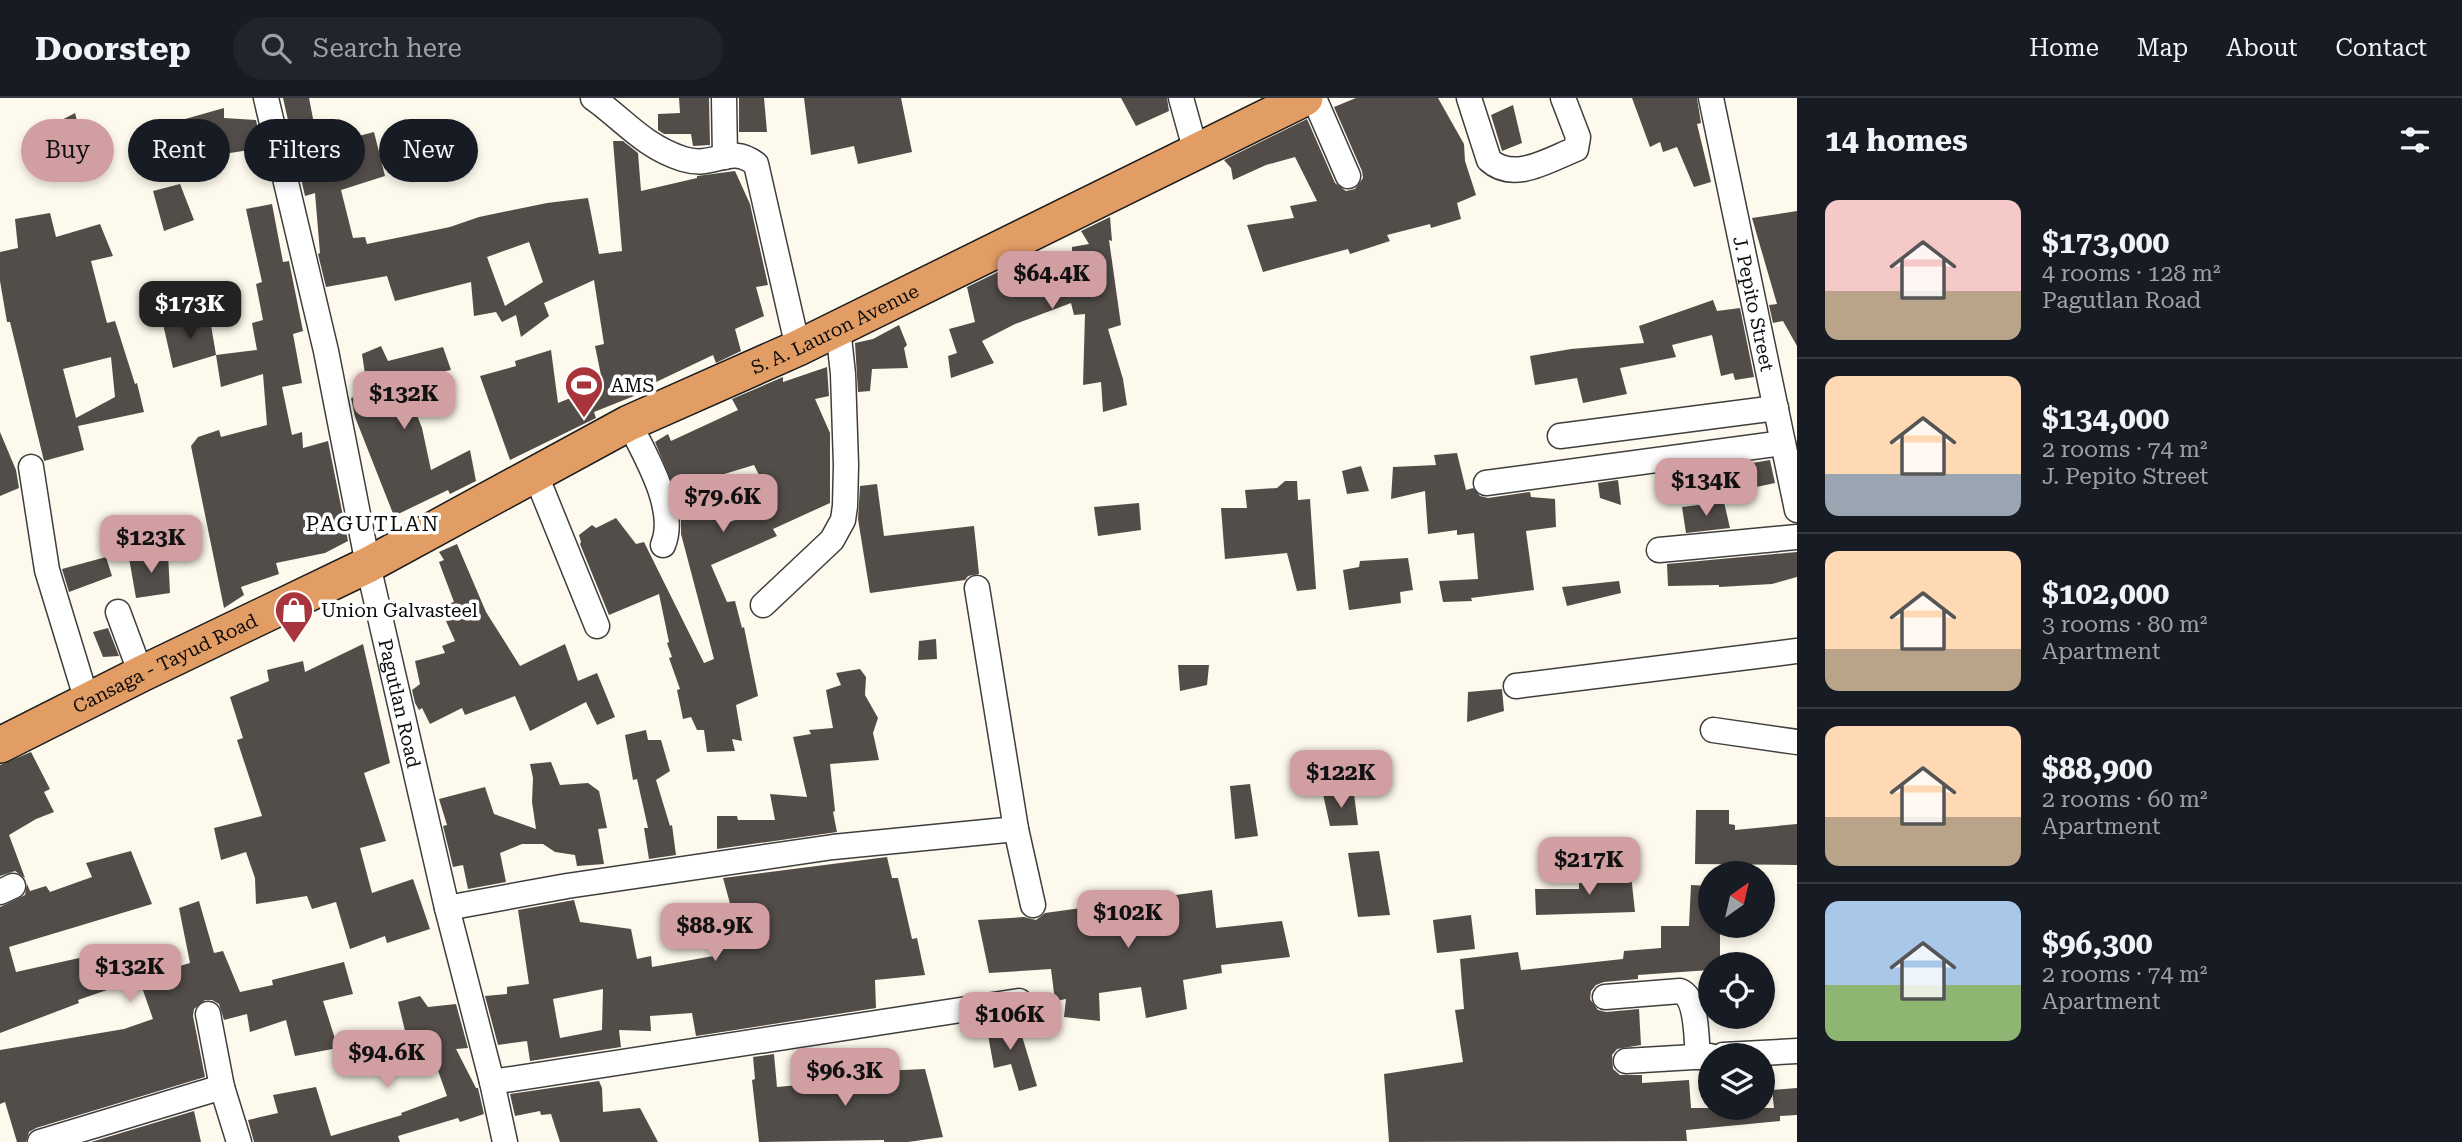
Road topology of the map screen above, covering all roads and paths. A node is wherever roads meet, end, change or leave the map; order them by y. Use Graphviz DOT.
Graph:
graph roads {
  1 [pos="266,98"];
  2 [pos="593,98"];
  3 [pos="724,98"];
  4 [pos="1181,98"];
  5 [pos="1305,98"];
  6 [pos="1314,98"];
  7 [pos="1468,98"];
  8 [pos="1563,98"];
  9 [pos="1711,98"];
  10 [pos="1196,152"];
  11 [pos="725,157"];
  12 [pos="1348,176"];
  13 [pos="838,328"];
  14 [pos="798,348"];
  15 [pos="1776,408"];
  16 [pos="629,423"];
  17 [pos="1560,436"];
  18 [pos="1783,443"];
  19 [pos="32,467"];
  20 [pos="535,473"];
  21 [pos="1486,483"];
  22 [pos="1797,510"];
  23 [pos="1797,537"];
  24 [pos="663,545"];
  25 [pos="1659,550"];
  26 [pos="368,565"];
  27 [pos="977,589"];
  28 [pos="763,605"];
  29 [pos="118,612"];
  30 [pos="597,626"];
  31 [pos="1797,651"];
  32 [pos="141,674"];
  33 [pos="1516,686"];
  34 [pos="87,701"];
  35 [pos="1713,730"];
  36 [pos="1797,742"];
  37 [pos="0,745"];
  38 [pos="1016,829"];
  39 [pos="1033,905"];
  40 [pos="447,908"];
  41 [pos="1605,997"];
  42 [pos="1019,1001"];
  43 [pos="208,1014"];
  44 [pos="1701,1043"];
  45 [pos="1797,1051"];
  46 [pos="1775,1052"];
  47 [pos="1698,1056"];
  48 [pos="1626,1061"];
  49 [pos="492,1082"];
  50 [pos="222,1087"];
  51 [pos="40,1142"];
  52 [pos="239,1142"];
  53 [pos="505,1142"];
  1 -- 26 [label="street, Pagutlan Road"];
  2 -- 11 [label="street"];
  3 -- 11 [label="street"];
  4 -- 10 [label="street"];
  5 -- 10 [label="highway, S. A. Lauron Avenue"];
  6 -- 12 [label="street"];
  7 -- 8 [label="street"];
  9 -- 15 [label="street, J. Pepito Street"];
  10 -- 13 [label="highway, S. A. Lauron Avenue"];
  11 -- 14 [label="street"];
  13 -- 14 [label="highway, S. A. Lauron Avenue"];
  13 -- 28 [label="street"];
  14 -- 16 [label="highway, S. A. Lauron Avenue"];
  15 -- 17 [label="street"];
  15 -- 18 [label="street, J. Pepito Street"];
  16 -- 20 [label="highway, S. A. Lauron Avenue"];
  16 -- 24 [label="street"];
  18 -- 21 [label="street"];
  18 -- 22 [label="street, J. Pepito Street"];
  19 -- 34 [label="street"];
  20 -- 26 [label="highway, S. A. Lauron Avenue"];
  20 -- 30 [label="street"];
  23 -- 25 [label="street"];
  26 -- 32 [label="highway, Cansaga - Tayud Road"];
  26 -- 40 [label="street, Pagutlan Road"];
  27 -- 38 [label="street"];
  29 -- 32 [label="street"];
  31 -- 33 [label="street"];
  32 -- 34 [label="highway, Cansaga - Tayud Road"];
  34 -- 37 [label="highway, Cansaga - Tayud Road"];
  35 -- 36 [label="street"];
  38 -- 39 [label="street"];
  38 -- 40 [label="street"];
  40 -- 49 [label="street, Pagutlan Road"];
  41 -- 44 [label="street"];
  42 -- 49 [label="street"];
  43 -- 50 [label="street"];
  45 -- 46 [label="street"];
  47 -- 48 [label="street"];
  49 -- 53 [label="street, Pagutlan Road"];
  50 -- 51 [label="street"];
  50 -- 52 [label="street"];
}
